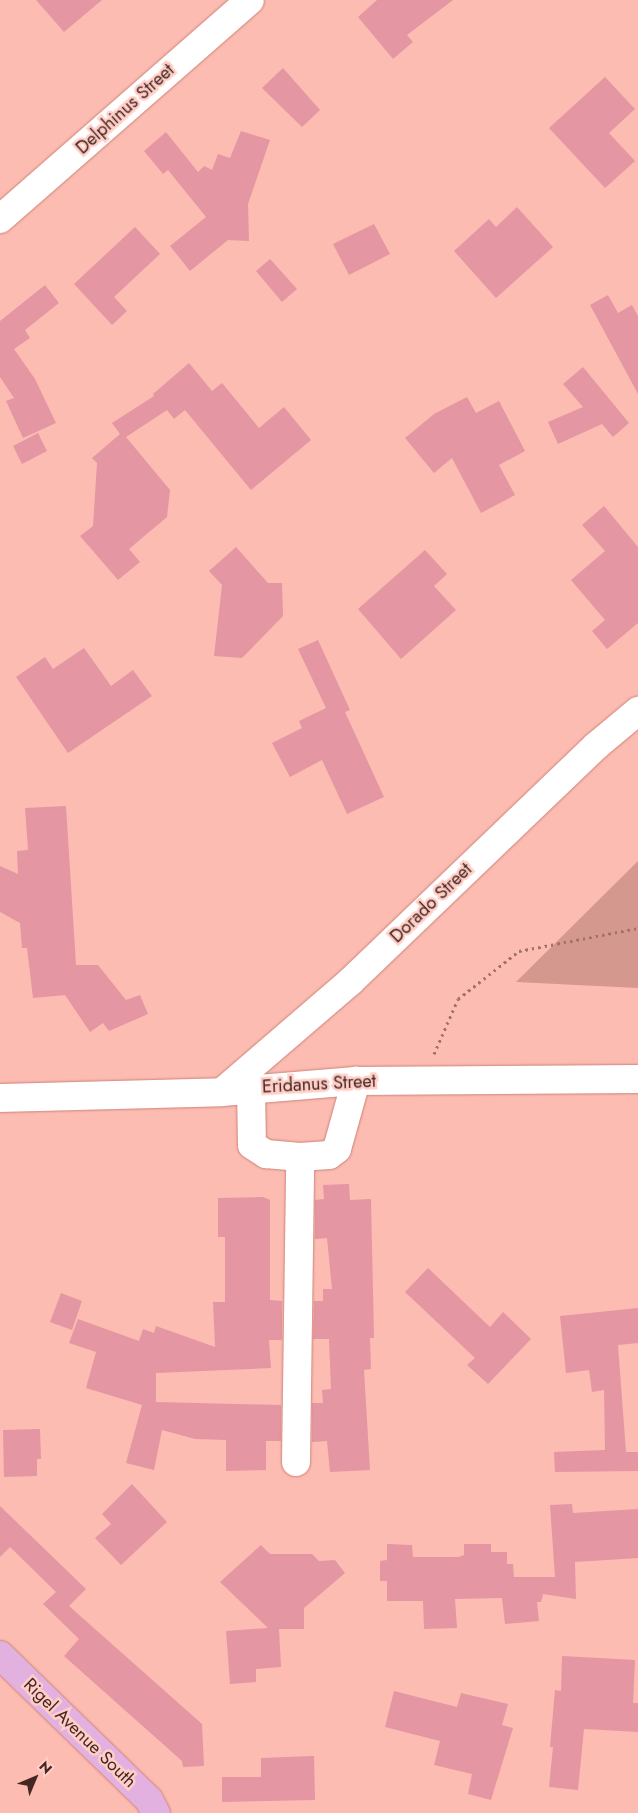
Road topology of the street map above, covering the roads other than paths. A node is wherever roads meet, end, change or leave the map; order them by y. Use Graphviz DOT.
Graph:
graph roads {
  1 [pos="250,0"];
  2 [pos="0,218"];
  3 [pos="638,711"];
  4 [pos="638,1079"];
  5 [pos="356,1081"];
  6 [pos="252,1088"];
  7 [pos="222,1092"];
  8 [pos="0,1098"];
  9 [pos="300,1157"];
  10 [pos="296,1462"];
  11 [pos="0,1655"];
  12 [pos="156,1813"];
  1 -- 2 [label="street, Delphinus Street"];
  3 -- 7 [label="street, Dorado Street"];
  4 -- 5 [label="street, Eridanus Street"];
  5 -- 6 [label="street, Eridanus Street"];
  5 -- 9 [label="street"];
  6 -- 7 [label="street, Eridanus Street"];
  6 -- 9 [label="street"];
  7 -- 8 [label="street, Eridanus Street"];
  9 -- 10 [label="street"];
  11 -- 12 [label="main road, Rigel Avenue South"];
}
